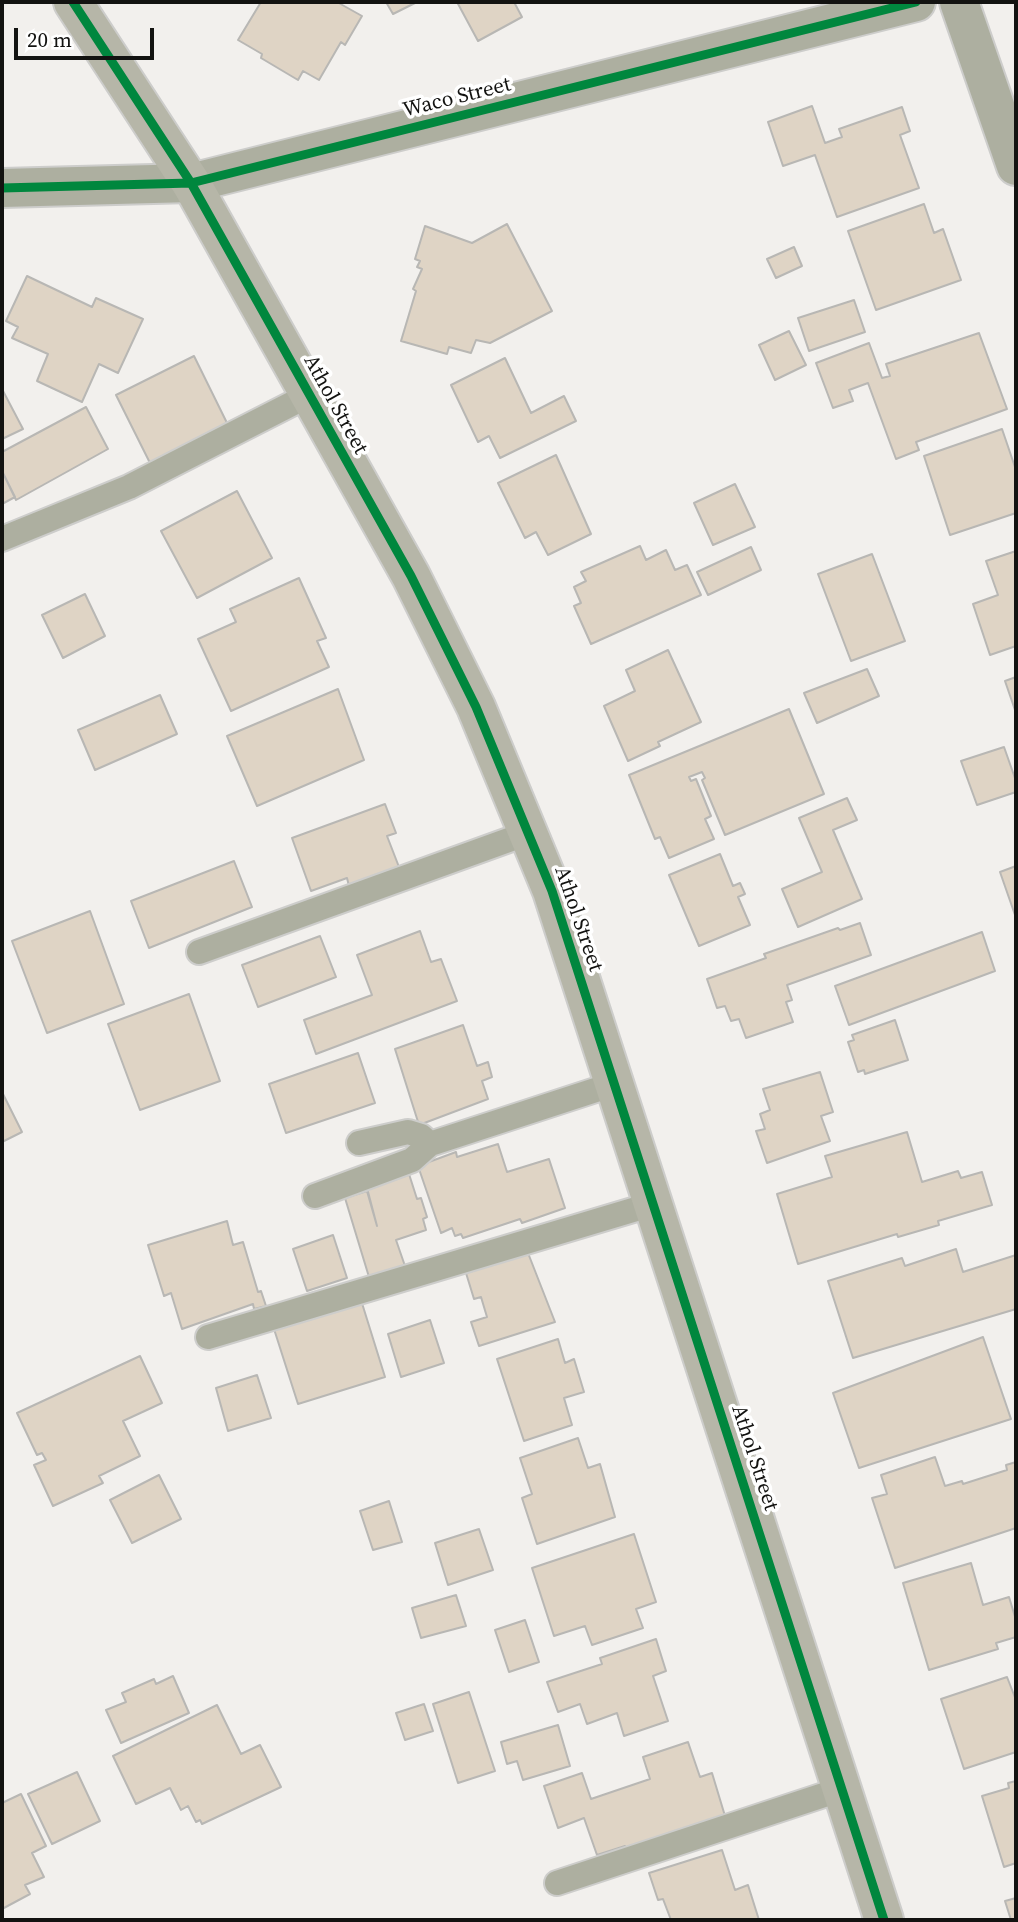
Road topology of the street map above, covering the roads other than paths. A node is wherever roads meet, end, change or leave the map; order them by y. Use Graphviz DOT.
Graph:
graph roads {
  1 [pos="73,2"];
  2 [pos="916,2"];
  3 [pos="959,2"];
  4 [pos="1016,166"];
  5 [pos="191,183"];
  6 [pos="2,188"];
  7 [pos="309,394"];
  8 [pos="2,539"];
  9 [pos="528,833"];
  10 [pos="199,952"];
  11 [pos="614,1084"];
  12 [pos="359,1143"];
  13 [pos="430,1144"];
  14 [pos="315,1196"];
  15 [pos="653,1203"];
  16 [pos="208,1337"];
  17 [pos="842,1789"];
  18 [pos="557,1883"];
  19 [pos="884,1920"];
  1 -- 5 [label="street, Athol Street"];
  2 -- 5 [label="street, Waco Street"];
  3 -- 4 [label="street"];
  5 -- 6 [label="street, Waco Street"];
  5 -- 7 [label="street, Athol Street"];
  7 -- 8 [label="lane"];
  7 -- 9 [label="street, Athol Street"];
  9 -- 10 [label="lane"];
  9 -- 11 [label="street, Athol Street"];
  11 -- 13 [label="lane"];
  11 -- 15 [label="street, Athol Street"];
  12 -- 13 [label="lane"];
  13 -- 14 [label="lane"];
  15 -- 16 [label="lane"];
  15 -- 17 [label="street, Athol Street"];
  17 -- 18 [label="lane"];
  17 -- 19 [label="street, Athol Street"];
}
